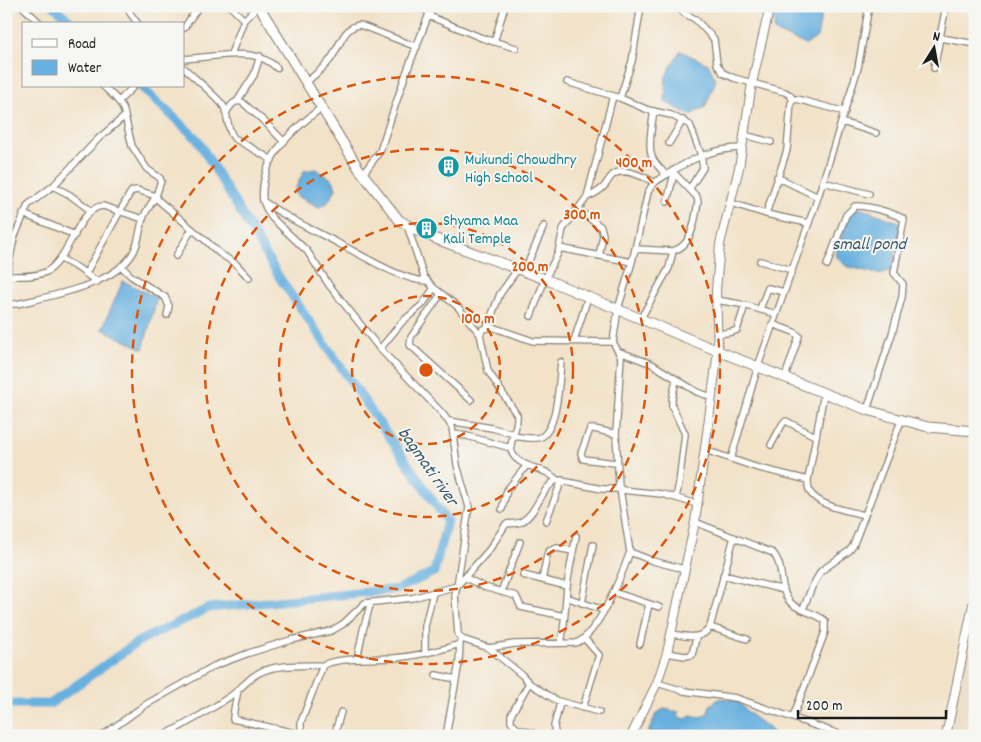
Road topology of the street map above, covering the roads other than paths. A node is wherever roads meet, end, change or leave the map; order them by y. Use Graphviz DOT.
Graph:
graph roads {
  1 [pos="22,6"];
  2 [pos="128,6"];
  3 [pos="200,6"];
  4 [pos="230,6"];
  5 [pos="259,6"];
  6 [pos="419,6"];
  7 [pos="506,6"];
  8 [pos="641,6"];
  9 [pos="678,6"];
  10 [pos="770,6"];
  11 [pos="869,6"];
  12 [pos="946,6"];
  13 [pos="430,12"];
  14 [pos="244,20"];
  15 [pos="39,22"];
  16 [pos="137,22"];
  17 [pos="185,27"];
  18 [pos="941,38"];
  19 [pos="494,42"];
  20 [pos="975,44"];
  21 [pos="417,47"];
  22 [pos="516,48"];
  23 [pos="231,54"];
  24 [pos="260,56"];
  25 [pos="185,59"];
  26 [pos="277,68"];
  27 [pos="934,68"];
  28 [pos="185,69"];
  29 [pos="306,82"];
  30 [pos="567,82"];
  31 [pos="752,83"];
  32 [pos="105,88"];
  33 [pos="132,88"];
  34 [pos="616,97"];
  35 [pos="238,100"];
  36 [pos="792,100"];
  37 [pos="119,101"];
  38 [pos="321,108"];
  39 [pos="654,111"];
  40 [pos="845,112"];
  41 [pos="226,113"];
  42 [pos="125,116"];
  43 [pos="683,120"];
  44 [pos="842,122"];
  45 [pos="876,133"];
  46 [pos="744,135"];
  47 [pos="283,141"];
  48 [pos="771,142"];
  49 [pos="670,143"];
  50 [pos="742,148"];
  51 [pos="701,155"];
  52 [pos="272,160"];
  53 [pos="671,173"];
  54 [pos="363,174"];
  55 [pos="778,177"];
  56 [pos="654,182"];
  57 [pos="823,182"];
  58 [pos="53,186"];
  59 [pos="690,188"];
  60 [pos="869,194"];
  61 [pos="156,196"];
  62 [pos="587,197"];
  63 [pos="818,197"];
  64 [pos="263,201"];
  65 [pos="667,202"];
  66 [pos="731,203"];
  67 [pos="577,209"];
  68 [pos="90,210"];
  69 [pos="119,211"];
  70 [pos="23,214"];
  71 [pos="766,214"];
  72 [pos="143,219"];
  73 [pos="808,223"];
  74 [pos="407,225"];
  75 [pos="544,226"];
  76 [pos="192,229"];
  77 [pos="75,235"];
  78 [pos="559,248"];
  79 [pos="635,249"];
  80 [pos="673,252"];
  81 [pos="176,256"];
  82 [pos="599,256"];
  83 [pos="61,259"];
  84 [pos="760,261"];
  85 [pos="632,262"];
  86 [pos="827,265"];
  87 [pos="120,266"];
  88 [pos="792,270"];
  89 [pos="521,271"];
  90 [pos="86,273"];
  91 [pos="7,277"];
  92 [pos="249,278"];
  93 [pos="545,279"];
  94 [pos="427,281"];
  95 [pos="97,282"];
  96 [pos="434,288"];
  97 [pos="784,292"];
  98 [pos="441,294"];
  99 [pos="588,297"];
  100 [pos="716,300"];
  101 [pos="6,304"];
  102 [pos="745,305"];
  103 [pos="618,309"];
  104 [pos="760,309"];
  105 [pos="776,314"];
  106 [pos="167,315"];
  107 [pos="531,316"];
  108 [pos="641,318"];
  109 [pos="772,324"];
  110 [pos="487,327"];
  111 [pos="480,334"];
  112 [pos="718,334"];
  113 [pos="574,341"];
  114 [pos="613,342"];
  115 [pos="380,349"];
  116 [pos="718,351"];
  117 [pos="620,352"];
  118 [pos="561,362"];
  119 [pos="758,366"];
  120 [pos="785,377"];
  121 [pos="676,380"];
  122 [pos="824,393"];
  123 [pos="712,397"];
  124 [pos="471,400"];
  125 [pos="867,410"];
  126 [pos="449,421"];
  127 [pos="901,421"];
  128 [pos="975,431"];
  129 [pos="453,434"];
  130 [pos="616,434"];
  131 [pos="513,435"];
  132 [pos="815,436"];
  133 [pos="771,445"];
  134 [pos="511,448"];
  135 [pos="705,450"];
  136 [pos="731,459"];
  137 [pos="616,463"];
  138 [pos="527,465"];
  139 [pos="560,480"];
  140 [pos="808,480"];
  141 [pos="620,489"];
  142 [pos="676,498"];
  143 [pos="697,504"];
  144 [pos="502,509"];
  145 [pos="864,515"];
  146 [pos="546,521"];
  147 [pos="695,522"];
  148 [pos="576,536"];
  149 [pos="734,536"];
  150 [pos="520,542"];
  151 [pos="593,545"];
  152 [pos="573,551"];
  153 [pos="630,552"];
  154 [pos="684,569"];
  155 [pos="523,575"];
  156 [pos="723,575"];
  157 [pos="464,577"];
  158 [pos="542,580"];
  159 [pos="457,586"];
  160 [pos="567,586"];
  161 [pos="784,590"];
  162 [pos="501,592"];
  163 [pos="613,592"];
  164 [pos="433,593"];
  165 [pos="975,595"];
  166 [pos="566,597"];
  167 [pos="371,602"];
  168 [pos="582,603"];
  169 [pos="649,604"];
  170 [pos="658,607"];
  171 [pos="603,610"];
  172 [pos="804,610"];
  173 [pos="564,616"];
  174 [pos="710,627"];
  175 [pos="672,634"];
  176 [pos="584,638"];
  177 [pos="696,638"];
  178 [pos="747,639"];
  179 [pos="460,641"];
  180 [pos="561,643"];
  181 [pos="640,644"];
  182 [pos="489,648"];
  183 [pos="667,653"];
  184 [pos="425,654"];
  185 [pos="357,659"];
  186 [pos="323,665"];
  187 [pos="436,675"];
  188 [pos="456,679"];
  189 [pos="529,683"];
  190 [pos="657,683"];
  191 [pos="238,690"];
  192 [pos="558,700"];
  193 [pos="583,708"];
  194 [pos="341,712"];
  195 [pos="599,712"];
  196 [pos="793,717"];
  197 [pos="516,728"];
  198 [pos="556,735"];
  199 [pos="102,736"];
  200 [pos="163,736"];
  201 [pos="305,736"];
  202 [pos="334,736"];
  203 [pos="446,736"];
  204 [pos="514,736"];
  205 [pos="542,736"];
  206 [pos="631,736"];
  207 [pos="845,736"];
  208 [pos="946,736"];
  1 -- 15 [label="street"];
  2 -- 16 [label="street"];
  3 -- 17 [label="street"];
  4 -- 14 [label="street"];
  5 -- 14 [label="street"];
  5 -- 29 [label="main road"];
  6 -- 13 [label="street"];
  7 -- 19 [label="street"];
  8 -- 34 [label="street"];
  9 -- 31 [label="street"];
  10 -- 31 [label="street"];
  11 -- 40 [label="street"];
  12 -- 18 [label="street"];
  13 -- 19 [label="street"];
  13 -- 21 [label="street"];
  14 -- 23 [label="street"];
  18 -- 20 [label="street"];
  18 -- 27 [label="street"];
  19 -- 22 [label="street"];
  21 -- 29 [label="street"];
  21 -- 54 [label="street"];
  23 -- 24 [label="street"];
  23 -- 25 [label="street"];
  24 -- 26 [label="street"];
  24 -- 35 [label="street"];
  28 -- 41 [label="street"];
  29 -- 38 [label="main road"];
  30 -- 34 [label="street"];
  31 -- 36 [label="street"];
  31 -- 46 [label="street"];
  32 -- 37 [label="street"];
  33 -- 37 [label="street"];
  34 -- 39 [label="street"];
  34 -- 62 [label="street"];
  35 -- 41 [label="street"];
  35 -- 47 [label="street"];
  36 -- 40 [label="street"];
  36 -- 55 [label="street"];
  37 -- 42 [label="street"];
  38 -- 47 [label="street"];
  38 -- 54 [label="main road"];
  39 -- 43 [label="street"];
  39 -- 53 [label="street"];
  40 -- 44 [label="street"];
  41 -- 52 [label="street"];
  42 -- 58 [label="street"];
  42 -- 61 [label="street"];
  43 -- 49 [label="street"];
  43 -- 51 [label="street"];
  44 -- 45 [label="street"];
  44 -- 57 [label="street"];
  46 -- 48 [label="street"];
  46 -- 50 [label="street"];
  47 -- 52 [label="street"];
  50 -- 51 [label="street"];
  50 -- 66 [label="street"];
  51 -- 53 [label="street"];
  51 -- 59 [label="street"];
  52 -- 64 [label="street"];
  53 -- 56 [label="street"];
  53 -- 59 [label="street"];
  53 -- 65 [label="street"];
  54 -- 74 [label="main road"];
  55 -- 63 [label="street"];
  55 -- 71 [label="street"];
  56 -- 62 [label="street"];
  56 -- 79 [label="street"];
  57 -- 60 [label="street"];
  57 -- 63 [label="street"];
  58 -- 68 [label="street"];
  58 -- 70 [label="street"];
  59 -- 80 [label="street"];
  61 -- 69 [label="street"];
  61 -- 72 [label="street"];
  61 -- 76 [label="street"];
  62 -- 67 [label="street"];
  63 -- 73 [label="street"];
  64 -- 94 [label="street"];
  64 -- 115 [label="street"];
  66 -- 71 [label="street"];
  66 -- 100 [label="street"];
  67 -- 78 [label="street"];
  67 -- 82 [label="street"];
  68 -- 69 [label="street"];
  68 -- 77 [label="street"];
  69 -- 72 [label="street"];
  69 -- 90 [label="street"];
  70 -- 77 [label="street"];
  70 -- 91 [label="street"];
  71 -- 73 [label="street"];
  72 -- 87 [label="street"];
  73 -- 88 [label="street"];
  74 -- 89 [label="main road"];
  74 -- 94 [label="street"];
  75 -- 89 [label="street"];
  76 -- 81 [label="street"];
  76 -- 92 [label="street"];
  77 -- 83 [label="street"];
  78 -- 82 [label="street"];
  78 -- 93 [label="street"];
  79 -- 80 [label="street"];
  79 -- 85 [label="street"];
  80 -- 108 [label="street"];
  82 -- 85 [label="street"];
  83 -- 90 [label="street"];
  83 -- 91 [label="street"];
  84 -- 88 [label="street"];
  85 -- 103 [label="street"];
  86 -- 125 [label="street"];
  87 -- 95 [label="street"];
  87 -- 106 [label="street"];
  88 -- 97 [label="street"];
  89 -- 93 [label="main road"];
  89 -- 110 [label="street"];
  90 -- 95 [label="street"];
  93 -- 99 [label="main road"];
  93 -- 107 [label="street"];
  94 -- 96 [label="street"];
  95 -- 101 [label="street"];
  96 -- 98 [label="street"];
  96 -- 115 [label="street"];
  97 -- 104 [label="street"];
  97 -- 105 [label="street"];
  98 -- 111 [label="street"];
  98 -- 124 [label="street"];
  99 -- 103 [label="main road"];
  99 -- 113 [label="street"];
  100 -- 102 [label="street"];
  100 -- 112 [label="street"];
  102 -- 104 [label="street"];
  102 -- 112 [label="street"];
  103 -- 108 [label="main road"];
  103 -- 114 [label="street"];
  104 -- 105 [label="street"];
  105 -- 109 [label="street"];
  108 -- 116 [label="main road"];
  109 -- 119 [label="street"];
  109 -- 120 [label="street"];
  110 -- 111 [label="street"];
  110 -- 113 [label="street"];
  111 -- 131 [label="street"];
  112 -- 116 [label="street"];
  113 -- 114 [label="street"];
  114 -- 117 [label="street"];
  115 -- 126 [label="street"];
  116 -- 119 [label="main road"];
  116 -- 123 [label="street"];
  117 -- 121 [label="street"];
  117 -- 130 [label="street"];
  118 -- 131 [label="street"];
  119 -- 120 [label="main road"];
  119 -- 136 [label="street"];
  120 -- 122 [label="main road"];
  121 -- 123 [label="street"];
  121 -- 142 [label="street"];
  122 -- 125 [label="main road"];
  122 -- 132 [label="street"];
  123 -- 135 [label="street"];
  125 -- 127 [label="main road"];
  126 -- 129 [label="street"];
  126 -- 131 [label="street"];
  127 -- 128 [label="main road"];
  127 -- 145 [label="street"];
  129 -- 134 [label="street"];
  129 -- 159 [label="street"];
  130 -- 137 [label="street"];
  130 -- 137 [label="street"];
  131 -- 134 [label="street"];
  132 -- 133 [label="street"];
  132 -- 140 [label="street"];
  134 -- 138 [label="street"];
  135 -- 136 [label="street"];
  135 -- 143 [label="street"];
  136 -- 140 [label="street"];
  137 -- 141 [label="street"];
  138 -- 139 [label="street"];
  138 -- 144 [label="street"];
  139 -- 141 [label="street"];
  139 -- 146 [label="street"];
  139 -- 157 [label="street"];
  140 -- 145 [label="street"];
  141 -- 142 [label="street"];
  141 -- 153 [label="street"];
  142 -- 143 [label="street"];
  143 -- 147 [label="street"];
  145 -- 172 [label="street"];
  147 -- 149 [label="street"];
  147 -- 154 [label="street"];
  148 -- 152 [label="street"];
  149 -- 156 [label="street"];
  149 -- 161 [label="street"];
  150 -- 162 [label="street"];
  151 -- 168 [label="street"];
  152 -- 158 [label="street"];
  152 -- 160 [label="street"];
  153 -- 154 [label="street"];
  153 -- 163 [label="street"];
  154 -- 175 [label="street"];
  155 -- 158 [label="street"];
  156 -- 161 [label="street"];
  156 -- 174 [label="street"];
  157 -- 159 [label="street"];
  157 -- 162 [label="street"];
  158 -- 160 [label="street"];
  159 -- 164 [label="street"];
  159 -- 179 [label="street"];
  160 -- 166 [label="street"];
  161 -- 172 [label="street"];
  162 -- 173 [label="street"];
  163 -- 169 [label="street"];
  163 -- 171 [label="street"];
  164 -- 167 [label="street"];
  164 -- 184 [label="street"];
  165 -- 208 [label="street"];
  166 -- 168 [label="street"];
  166 -- 173 [label="street"];
  167 -- 185 [label="street"];
  167 -- 199 [label="street"];
  168 -- 171 [label="street"];
  169 -- 170 [label="street"];
  169 -- 181 [label="street"];
  171 -- 176 [label="street"];
  172 -- 196 [label="street"];
  173 -- 180 [label="street"];
  174 -- 177 [label="street"];
  174 -- 178 [label="street"];
  175 -- 177 [label="street"];
  175 -- 183 [label="street"];
  176 -- 180 [label="street"];
  176 -- 193 [label="street"];
  177 -- 183 [label="street"];
  179 -- 182 [label="street"];
  179 -- 184 [label="street"];
  179 -- 188 [label="street"];
  180 -- 182 [label="street"];
  182 -- 189 [label="street"];
  183 -- 190 [label="street"];
  184 -- 185 [label="street"];
  185 -- 186 [label="street"];
  186 -- 191 [label="street"];
  186 -- 201 [label="street"];
  187 -- 188 [label="street"];
  188 -- 203 [label="street"];
  189 -- 192 [label="street"];
  189 -- 197 [label="street"];
  190 -- 196 [label="street"];
  190 -- 206 [label="street"];
  191 -- 200 [label="street"];
  191 -- 201 [label="street"];
  192 -- 193 [label="street"];
  192 -- 198 [label="street"];
  193 -- 195 [label="street"];
  194 -- 202 [label="street"];
  196 -- 207 [label="street"];
  197 -- 204 [label="street"];
  197 -- 205 [label="street"];
}
